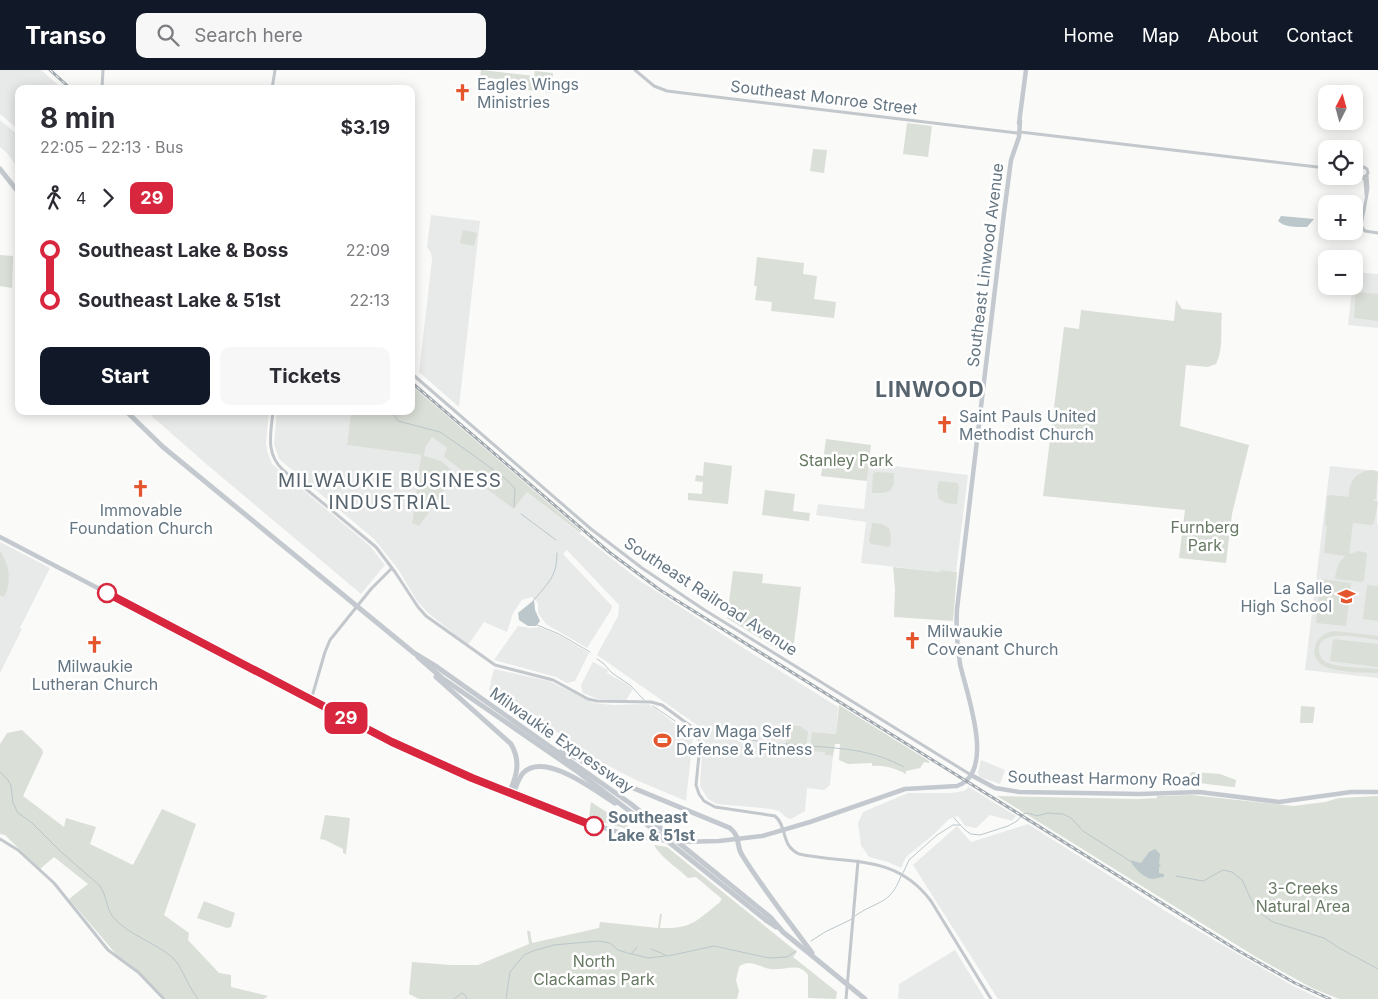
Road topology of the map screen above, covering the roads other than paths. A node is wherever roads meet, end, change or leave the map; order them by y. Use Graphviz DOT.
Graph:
graph roads {
  1 [pos="102,70"];
  2 [pos="275,70"];
  3 [pos="635,70"];
  4 [pos="1026,70"];
  5 [pos="102,85"];
  6 [pos="273,85"];
  7 [pos="1018,132"];
  8 [pos="1318,167"];
  9 [pos="1363,167"];
  10 [pos="0,169"];
  11 [pos="1367,175"];
  12 [pos="1363,177"];
  13 [pos="1363,178"];
  14 [pos="15,188"];
  15 [pos="1366,196"];
  16 [pos="1378,233"];
  17 [pos="415,376"];
  18 [pos="130,415"];
  19 [pos="273,415"];
  20 [pos="0,537"];
  21 [pos="392,568"];
  22 [pos="357,606"];
  23 [pos="414,653"];
  24 [pos="423,664"];
  25 [pos="311,700"];
  26 [pos="532,734"];
  27 [pos="971,775"];
  28 [pos="1378,792"];
  29 [pos="511,794"];
  30 [pos="640,819"];
  31 [pos="783,831"];
  32 [pos="0,839"];
  33 [pos="738,839"];
  34 [pos="858,861"];
  35 [pos="783,932"];
  36 [pos="816,959"];
  37 [pos="847,984"];
  38 [pos="164,999"];
  39 [pos="846,999"];
  40 [pos="865,999"];
  41 [pos="991,999"];
  1 -- 5 [label="street"];
  2 -- 6 [label="street"];
  3 -- 7 [label="street, Southeast Monroe Street"];
  4 -- 7 [label="main road, Southeast Linwood Avenue"];
  7 -- 8 [label="street, Southeast Monroe Street"];
  7 -- 27 [label="main road, Southeast Linwood Avenue"];
  9 -- 11 [label="street"];
  10 -- 14 [label="highway"];
  11 -- 12 [label="street"];
  11 -- 15 [label="street"];
  13 -- 15 [label="street"];
  15 -- 16 [label="street"];
  17 -- 27 [label="street, Southeast Railroad Avenue"];
  18 -- 22 [label="highway, Milwaukie Expressway"];
  19 -- 21 [label="street"];
  20 -- 25 [label="main road"];
  21 -- 22 [label="street"];
  21 -- 31 [label="street"];
  22 -- 23 [label="highway, Milwaukie Expressway"];
  22 -- 25 [label="street"];
  23 -- 24 [label="highway, Milwaukie Expressway"];
  23 -- 26 [label="highway, Milwaukie Expressway"];
  24 -- 29 [label="highway"];
  24 -- 30 [label="highway, Milwaukie Expressway"];
  25 -- 29 [label="main road"];
  26 -- 33 [label="highway"];
  26 -- 35 [label="highway, Milwaukie Expressway"];
  27 -- 28 [label="main road, Southeast Harmony Road"];
  27 -- 31 [label="main road"];
  29 -- 30 [label="highway"];
  29 -- 33 [label="main road"];
  30 -- 35 [label="highway, Milwaukie Expressway"];
  31 -- 33 [label="main road"];
  31 -- 34 [label="street"];
  32 -- 38 [label="street"];
  33 -- 36 [label="highway"];
  34 -- 37 [label="street"];
  34 -- 41 [label="street"];
  35 -- 36 [label="highway, Milwaukie Expressway"];
  36 -- 37 [label="highway, Milwaukie Expressway"];
  37 -- 39 [label="street"];
  37 -- 40 [label="highway, Milwaukie Expressway"];
}
